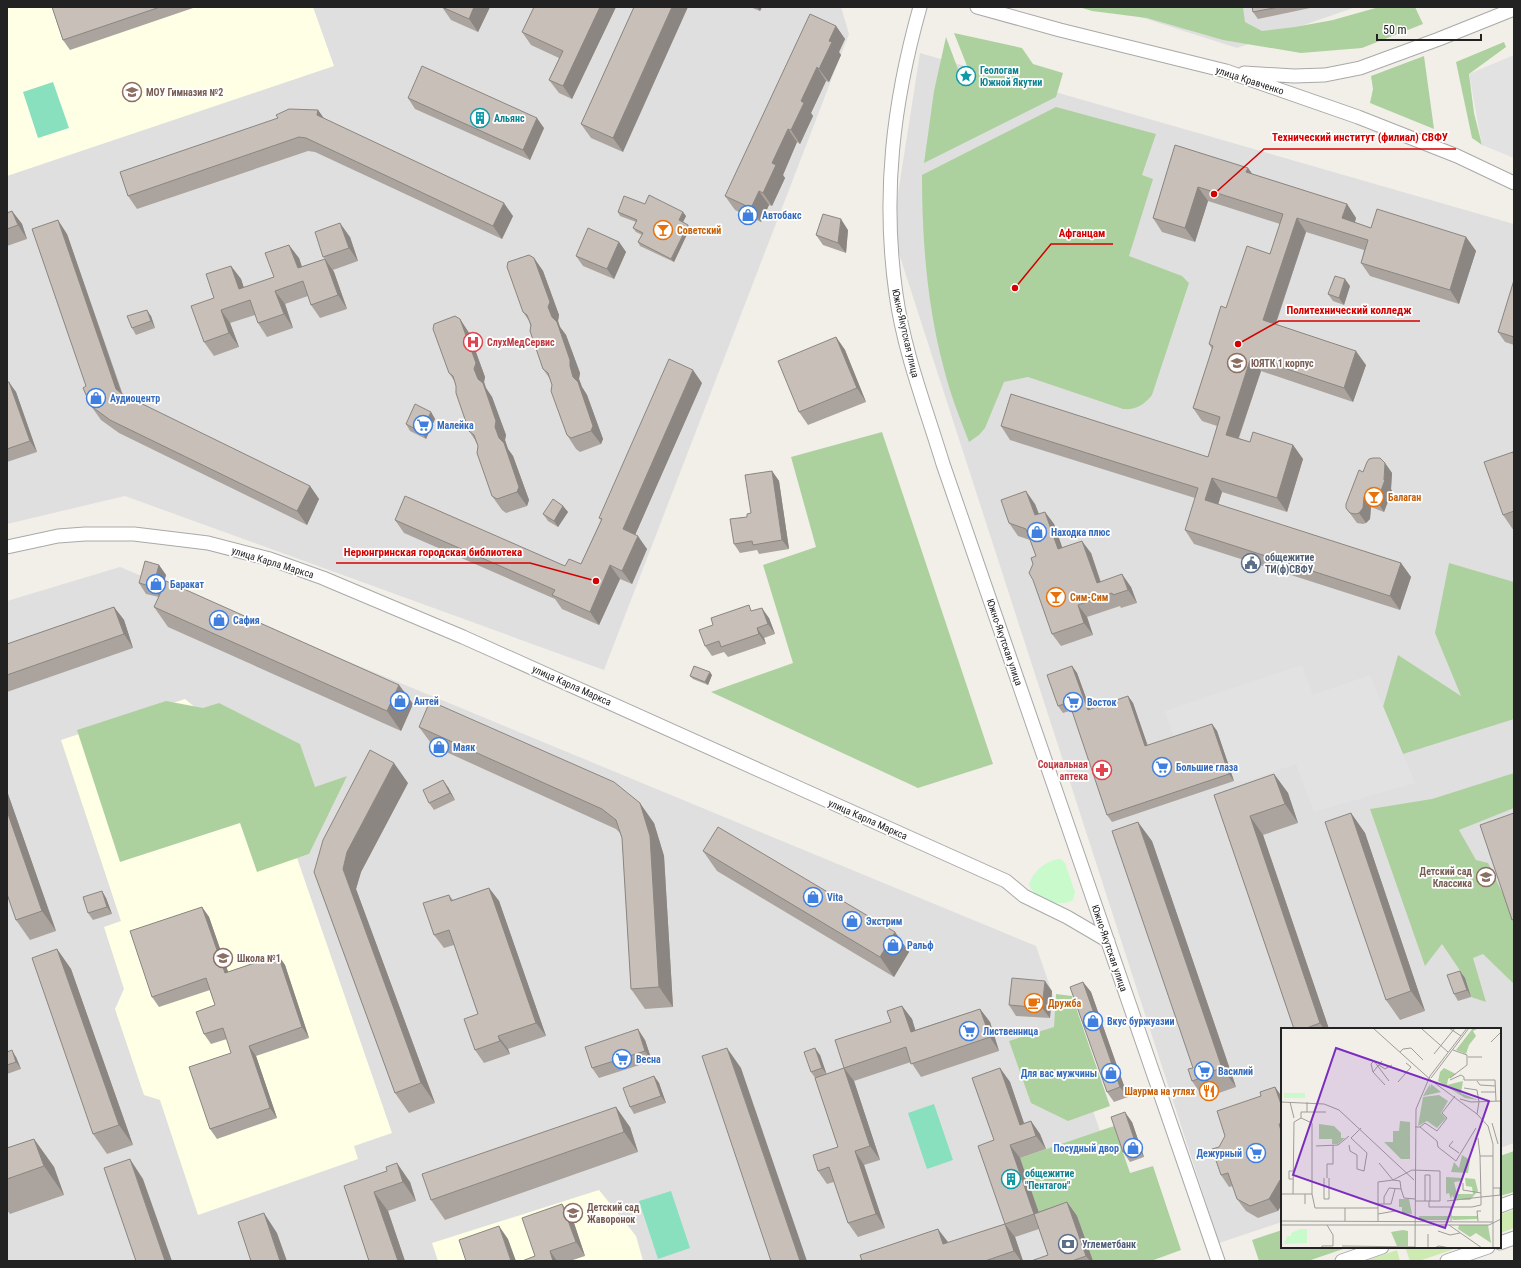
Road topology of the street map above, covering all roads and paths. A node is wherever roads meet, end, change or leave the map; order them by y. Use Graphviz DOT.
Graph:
graph roads {
  1 [pos="920,7"];
  2 [pos="977,7"];
  3 [pos="1514,9"];
  4 [pos="1226,71"];
  5 [pos="1514,183"];
  6 [pos="7,547"];
  7 [pos="1108,941"];
  8 [pos="1514,1201"];
  9 [pos="1501,1206"];
  10 [pos="1514,1238"];
  11 [pos="1501,1243"];
  12 [pos="1379,1248"];
  13 [pos="1485,1248"];
  14 [pos="1218,1261"];
  15 [pos="1342,1261"];
  16 [pos="1448,1261"];
  1 -- 7 [label="street, Южно-Якутская улица"];
  2 -- 4 [label="street, улица Кравченко"];
  3 -- 4 [label="street"];
  4 -- 5 [label="street, улица Кравченко"];
  6 -- 7 [label="street, улица Карла Маркса"];
  7 -- 14 [label="street, Южно-Якутская улица"];
  8 -- 9 [label="street"];
  10 -- 11 [label="street"];
  12 -- 15 [label="street"];
  13 -- 16 [label="street"];
}
